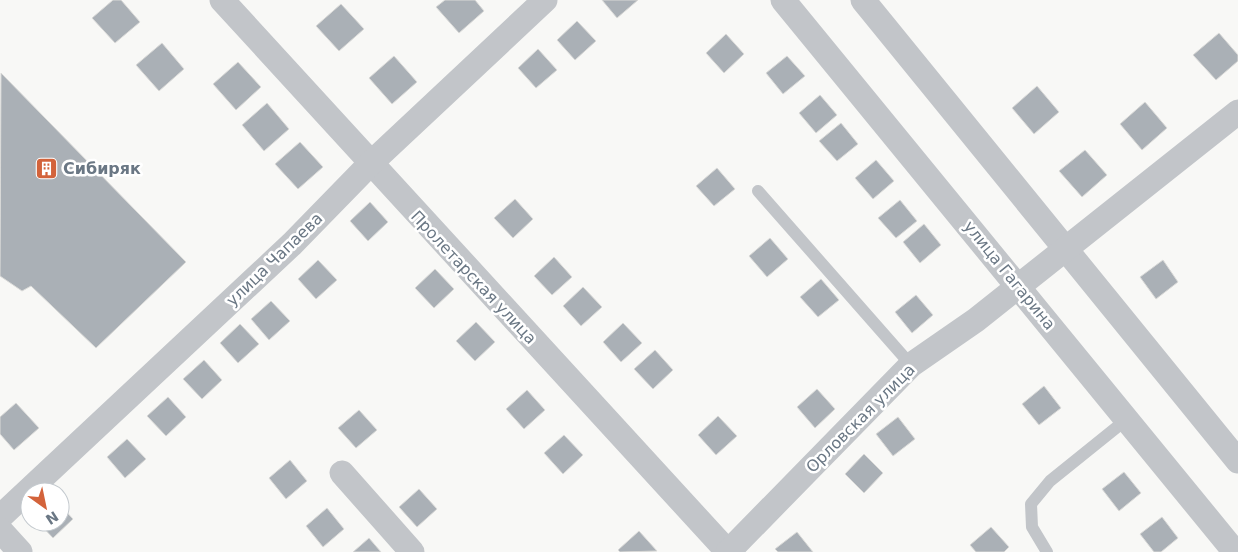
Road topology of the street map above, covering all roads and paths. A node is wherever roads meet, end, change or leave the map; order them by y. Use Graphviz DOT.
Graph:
graph roads {
  1 [pos="222,0"];
  2 [pos="545,0"];
  3 [pos="783,0"];
  4 [pos="863,0"];
  5 [pos="1238,112"];
  6 [pos="370,164"];
  7 [pos="758,191"];
  8 [pos="1066,249"];
  9 [pos="1019,286"];
  10 [pos="911,365"];
  11 [pos="1127,419"];
  12 [pos="1238,461"];
  13 [pos="342,473"];
  14 [pos="0,517"];
  15 [pos="0,530"];
  16 [pos="20,552"];
  17 [pos="412,552"];
  18 [pos="728,552"];
  19 [pos="1048,552"];
  20 [pos="1235,552"];
  1 -- 6 [label="street, Пролетарская улица"];
  2 -- 6 [label="street, улица Чапаева"];
  3 -- 9 [label="street, улица Гагарина"];
  4 -- 8 [label="street"];
  5 -- 8 [label="street, Орловская улица"];
  6 -- 14 [label="street, улица Чапаева"];
  6 -- 18 [label="street, Пролетарская улица"];
  7 -- 10 [label="lane"];
  8 -- 9 [label="street, Орловская улица"];
  8 -- 12 [label="street"];
  9 -- 10 [label="street, Орловская улица"];
  9 -- 11 [label="street, улица Гагарина"];
  10 -- 18 [label="street, Орловская улица"];
  11 -- 19 [label="lane"];
  11 -- 20 [label="street, улица Гагарина"];
  13 -- 17 [label="street"];
  15 -- 16 [label="street"];
}
